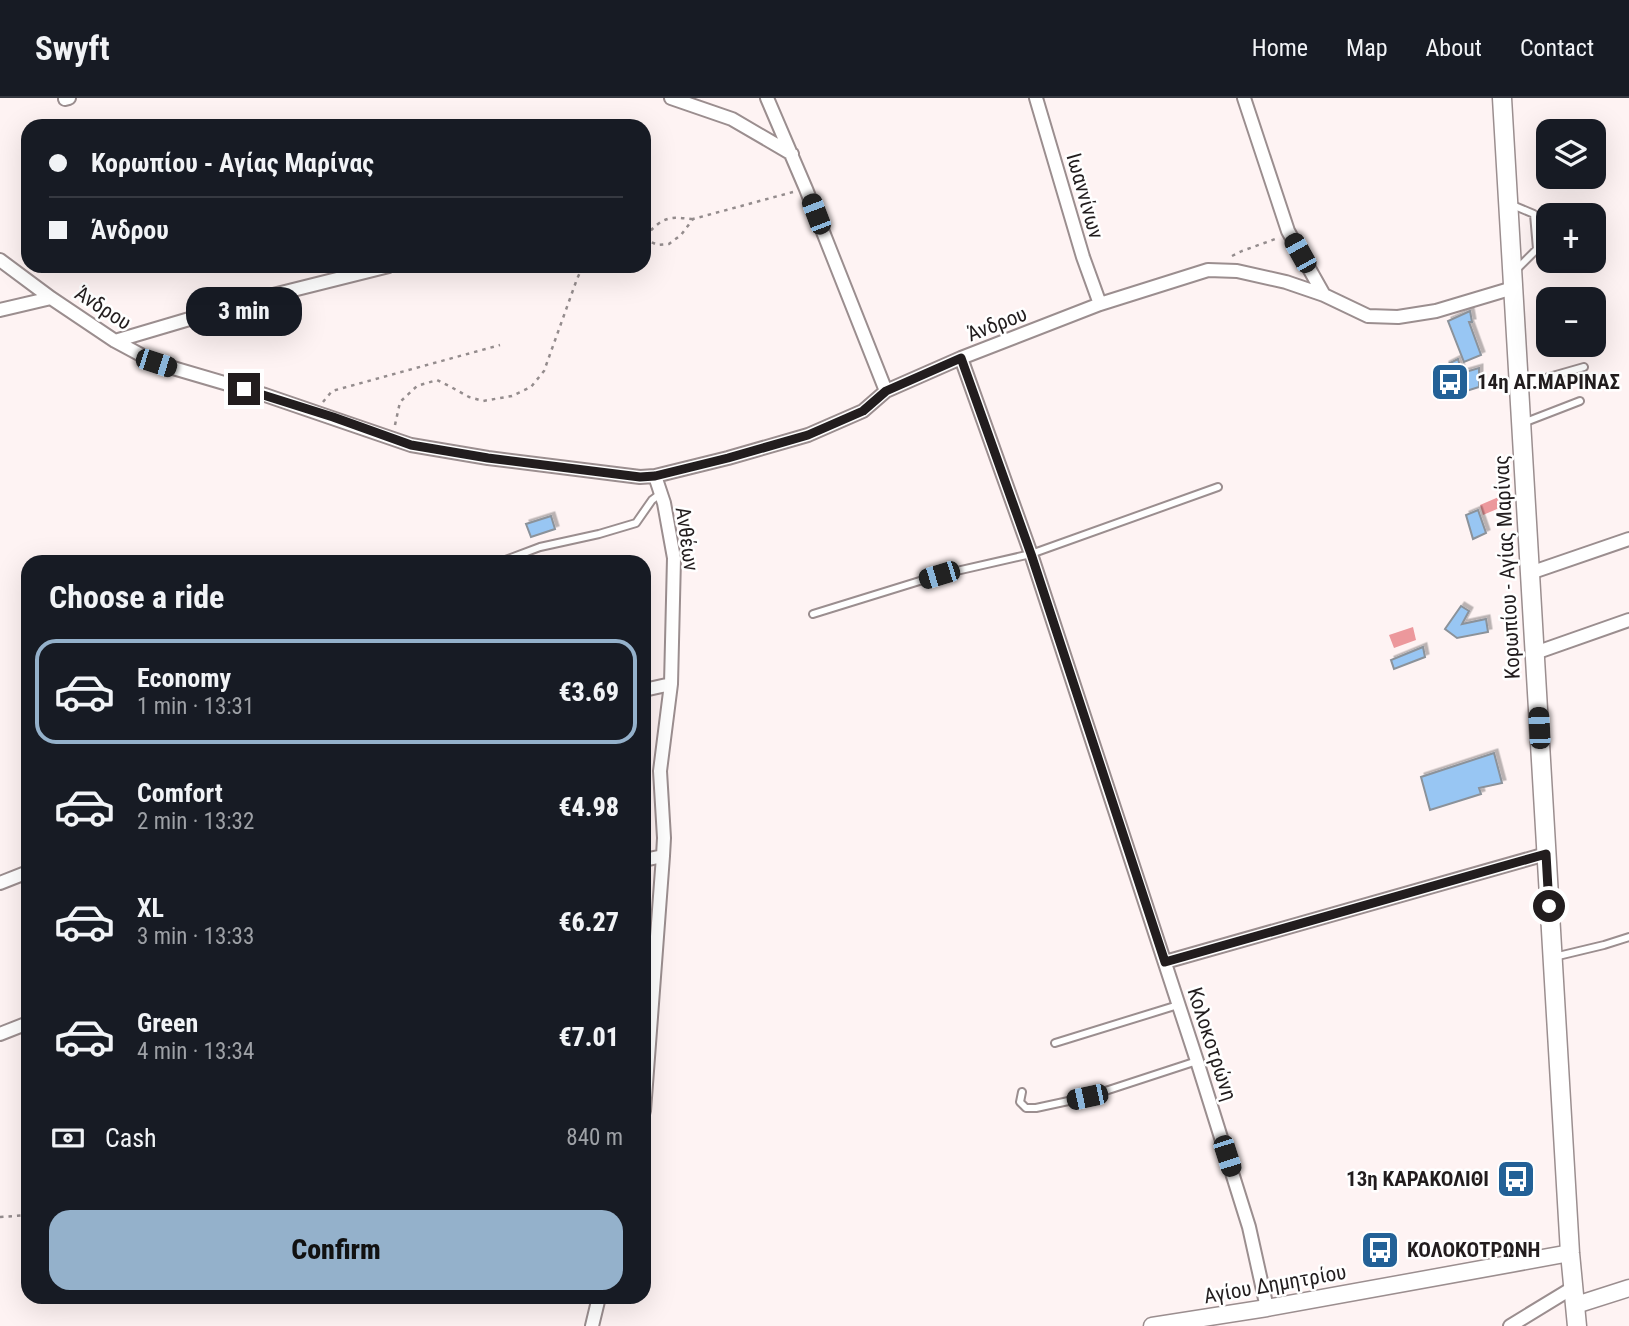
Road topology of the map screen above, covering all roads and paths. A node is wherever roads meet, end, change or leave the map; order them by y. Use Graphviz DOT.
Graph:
graph roads {
  1 [pos="671,98"];
  2 [pos="767,98"];
  3 [pos="1036,98"];
  4 [pos="1244,98"];
  5 [pos="1502,98"];
  6 [pos="792,154"];
  7 [pos="806,188"];
  8 [pos="1508,203"];
  9 [pos="693,219"];
  10 [pos="651,228"];
  11 [pos="1288,231"];
  12 [pos="651,242"];
  13 [pos="1232,257"];
  14 [pos="0,260"];
  15 [pos="361,273"];
  16 [pos="580,273"];
  17 [pos="1512,281"];
  18 [pos="1324,295"];
  19 [pos="51,298"];
  20 [pos="1100,304"];
  21 [pos="0,310"];
  22 [pos="116,341"];
  23 [pos="500,345"];
  24 [pos="961,358"];
  25 [pos="1584,367"];
  26 [pos="1519,386"];
  27 [pos="886,391"];
  28 [pos="1580,401"];
  29 [pos="316,412"];
  30 [pos="1521,423"];
  31 [pos="392,438"];
  32 [pos="655,476"];
  33 [pos="1218,486"];
  34 [pos="660,494"];
  35 [pos="1629,539"];
  36 [pos="1031,554"];
  37 [pos="519,555"];
  38 [pos="1530,573"];
  39 [pos="813,614"];
  40 [pos="1629,620"];
  41 [pos="1535,653"];
  42 [pos="671,684"];
  43 [pos="651,688"];
  44 [pos="1546,854"];
  45 [pos="663,856"];
  46 [pos="651,859"];
  47 [pos="21,875"];
  48 [pos="0,883"];
  49 [pos="1629,937"];
  50 [pos="1552,957"];
  51 [pos="1165,962"];
  52 [pos="1178,1005"];
  53 [pos="651,1012"];
  54 [pos="21,1026"];
  55 [pos="0,1034"];
  56 [pos="1055,1043"];
  57 [pos="1197,1060"];
  58 [pos="1022,1092"];
  59 [pos="21,1215"];
  60 [pos="0,1217"];
  61 [pos="1570,1252"];
  62 [pos="1629,1288"];
  63 [pos="1575,1296"];
  64 [pos="597,1304"];
  65 [pos="1267,1308"];
  66 [pos="592,1326"];
  67 [pos="1152,1326"];
  68 [pos="1510,1326"];
  69 [pos="1577,1326"];
  1 -- 6 [label="street"];
  2 -- 6 [label="street"];
  3 -- 20 [label="street, Ιωαννίνων"];
  4 -- 11 [label="street"];
  5 -- 8 [label="main road, Κορωπίου - Αγίας Μαρίνας"];
  6 -- 7 [label="street"];
  7 -- 9 [label="path"];
  7 -- 27 [label="street"];
  8 -- 17 [label="main road, Κορωπίου - Αγίας Μαρίνας"];
  8 -- 17 [label="lane"];
  9 -- 10 [label="path"];
  9 -- 12 [label="path"];
  11 -- 13 [label="path"];
  11 -- 18 [label="street"];
  14 -- 19 [label="street, Άνδρου"];
  15 -- 22 [label="street"];
  16 -- 31 [label="path"];
  17 -- 18 [label="street, Άνδρου"];
  17 -- 26 [label="main road, Κορωπίου - Αγίας Μαρίνας"];
  18 -- 20 [label="street, Άνδρου"];
  19 -- 21 [label="street"];
  19 -- 22 [label="street, Άνδρου"];
  20 -- 24 [label="street, Άνδρου"];
  22 -- 29 [label="street, Άνδρου"];
  23 -- 29 [label="path"];
  24 -- 27 [label="street, Άνδρου"];
  24 -- 36 [label="street, Κολοκοτρώνη"];
  25 -- 26 [label="lane"];
  26 -- 30 [label="main road, Κορωπίου - Αγίας Μαρίνας"];
  27 -- 32 [label="street, Άνδρου"];
  28 -- 30 [label="lane"];
  29 -- 31 [label="street, Άνδρου"];
  30 -- 38 [label="main road, Κορωπίου - Αγίας Μαρίνας"];
  31 -- 32 [label="street, Άνδρου"];
  32 -- 34 [label="street, Ανθέων"];
  33 -- 36 [label="lane"];
  34 -- 37 [label="lane"];
  34 -- 42 [label="street, Ανθέων"];
  35 -- 38 [label="street"];
  36 -- 39 [label="lane"];
  36 -- 51 [label="street, Κολοκοτρώνη"];
  38 -- 41 [label="main road, Κορωπίου - Αγίας Μαρίνας"];
  40 -- 41 [label="street"];
  41 -- 44 [label="main road, Κορωπίου - Αγίας Μαρίνας"];
  42 -- 43 [label="street"];
  42 -- 45 [label="street, Ανθέων"];
  44 -- 50 [label="main road, Κορωπίου - Αγίας Μαρίνας"];
  44 -- 51 [label="street"];
  45 -- 46 [label="street"];
  45 -- 53 [label="street, Ανθέων"];
  47 -- 48 [label="street"];
  49 -- 50 [label="lane"];
  50 -- 61 [label="main road, Κορωπίου - Αγίας Μαρίνας"];
  51 -- 52 [label="street, Κολοκοτρώνη"];
  52 -- 56 [label="lane"];
  52 -- 57 [label="street, Κολοκοτρώνη"];
  54 -- 55 [label="street"];
  57 -- 58 [label="lane"];
  57 -- 65 [label="street, Κολοκοτρώνη"];
  59 -- 60 [label="path"];
  61 -- 63 [label="main road, Κορωπίου - Αγίας Μαρίνας"];
  61 -- 65 [label="street, Αγίου Δημητρίου"];
  62 -- 63 [label="street"];
  63 -- 68 [label="street"];
  63 -- 69 [label="main road, Κορωπίου - Αγίας Μαρίνας"];
  64 -- 66 [label="street"];
  65 -- 67 [label="street, Αγίου Δημητρίου"];
}
